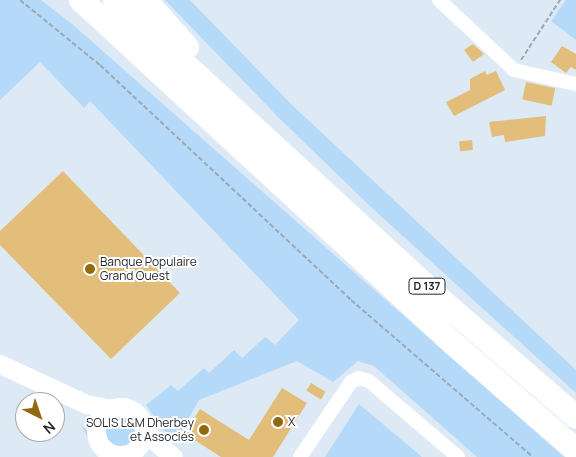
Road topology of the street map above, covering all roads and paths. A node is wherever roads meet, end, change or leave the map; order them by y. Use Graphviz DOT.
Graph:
graph roads {
  1 [pos="20,0"];
  2 [pos="63,0"];
  3 [pos="81,0"];
  4 [pos="115,0"];
  5 [pos="145,0"];
  6 [pos="438,0"];
  7 [pos="560,0"];
  8 [pos="124,43"];
  9 [pos="514,70"];
  10 [pos="576,84"];
  11 [pos="249,121"];
  12 [pos="0,364"];
  13 [pos="30,380"];
  14 [pos="111,409"];
  15 [pos="576,417"];
  16 [pos="96,430"];
  17 [pos="144,431"];
  18 [pos="576,450"];
  19 [pos="131,452"];
  20 [pos="107,454"];
  21 [pos="155,457"];
  22 [pos="173,457"];
  23 [pos="300,457"];
  24 [pos="458,457"];
  25 [pos="532,457"];
  1 -- 25 [label="path"];
  2 -- 8 [label="highway"];
  3 -- 8 [label="highway, D 137"];
  4 -- 11 [label="highway, D 137"];
  5 -- 11 [label="highway"];
  6 -- 9 [label="street"];
  7 -- 9 [label="path"];
  8 -- 18 [label="highway, D 137"];
  9 -- 10 [label="street"];
  11 -- 15 [label="highway, D 137"];
  12 -- 13 [label="street"];
  13 -- 14 [label="street"];
  13 -- 16 [label="street"];
  14 -- 16 [label="street"];
  14 -- 17 [label="street"];
  16 -- 20 [label="street"];
  17 -- 19 [label="street"];
  17 -- 22 [label="street"];
  19 -- 20 [label="street"];
  19 -- 21 [label="street"];
  23 -- 24 [label="street"];
}
